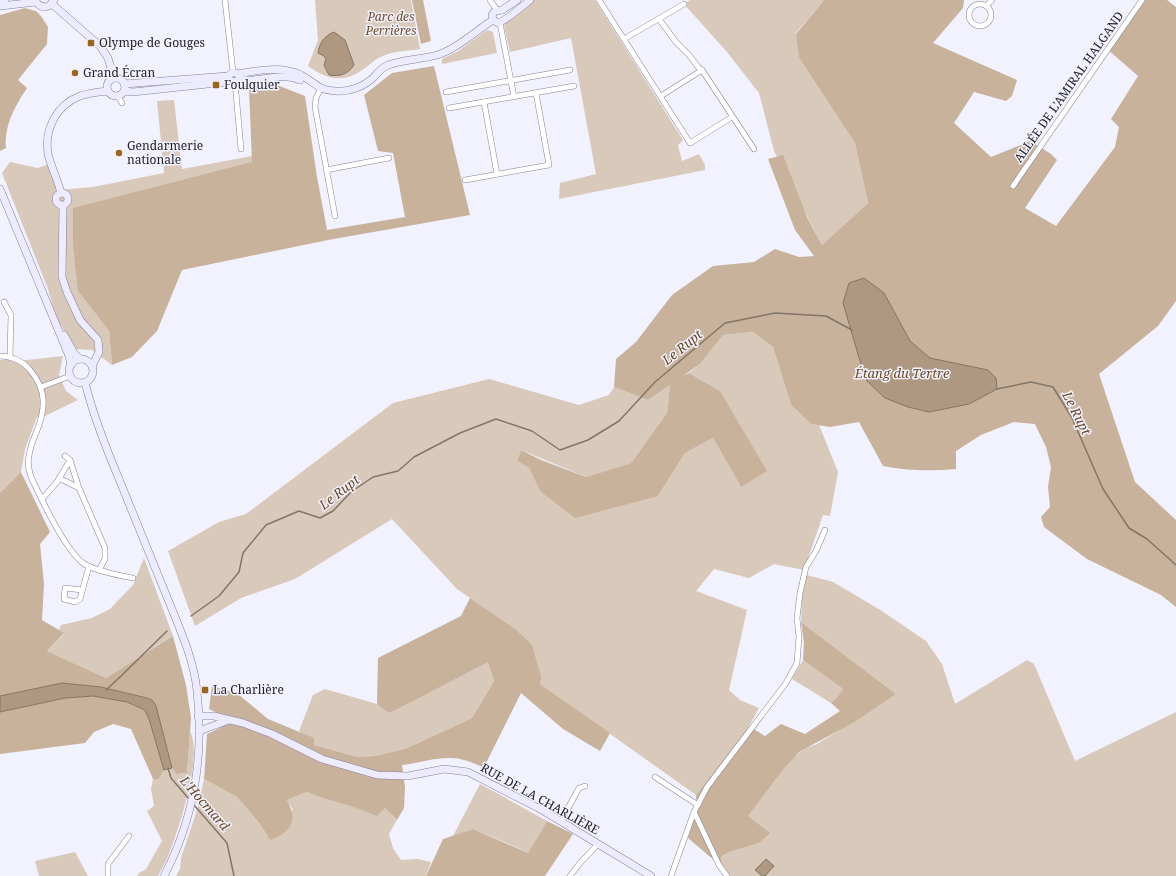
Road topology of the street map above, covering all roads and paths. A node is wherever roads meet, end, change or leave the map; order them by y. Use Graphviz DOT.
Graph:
graph roads {
  1 [pos="5,0"];
  2 [pos="225,0"];
  3 [pos="490,0"];
  4 [pos="517,0"];
  5 [pos="530,0"];
  6 [pos="599,0"];
  7 [pos="992,0"];
  8 [pos="1142,0"];
  9 [pos="0,1"];
  10 [pos="36,1"];
  11 [pos="53,2"];
  12 [pos="684,4"];
  13 [pos="0,6"];
  14 [pos="986,6"];
  15 [pos="499,10"];
  16 [pos="659,19"];
  17 [pos="499,20"];
  18 [pos="624,39"];
  19 [pos="570,70"];
  20 [pos="702,70"];
  21 [pos="234,77"];
  22 [pos="114,78"];
  23 [pos="511,81"];
  24 [pos="574,86"];
  25 [pos="124,87"];
  26 [pos="321,88"];
  27 [pos="108,91"];
  28 [pos="446,92"];
  29 [pos="536,93"];
  30 [pos="117,95"];
  31 [pos="661,96"];
  32 [pos="514,97"];
  33 [pos="484,102"];
  34 [pos="122,103"];
  35 [pos="449,108"];
  36 [pos="732,117"];
  37 [pos="241,149"];
  38 [pos="754,149"];
  39 [pos="389,158"];
  40 [pos="326,170"];
  41 [pos="497,174"];
  42 [pos="465,180"];
  43 [pos="1013,186"];
  44 [pos="0,189"];
  45 [pos="335,216"];
  46 [pos="4,302"];
  47 [pos="50,313"];
  48 [pos="0,356"];
  49 [pos="10,356"];
  50 [pos="80,359"];
  51 [pos="71,365"];
  52 [pos="92,366"];
  53 [pos="70,376"];
  54 [pos="85,382"];
  55 [pos="41,387"];
  56 [pos="65,456"];
  57 [pos="70,460"];
  58 [pos="59,478"];
  59 [pos="79,488"];
  60 [pos="42,499"];
  61 [pos="825,530"];
  62 [pos="89,566"];
  63 [pos="99,570"];
  64 [pos="133,578"];
  65 [pos="82,590"];
  66 [pos="198,716"];
  67 [pos="229,720"];
  68 [pos="199,731"];
  69 [pos="655,778"];
  70 [pos="585,786"];
  71 [pos="698,805"];
  72 [pos="694,812"];
  73 [pos="561,821"];
  74 [pos="129,836"];
  75 [pos="598,844"];
  76 [pos="108,876"];
  77 [pos="164,876"];
  78 [pos="570,876"];
  79 [pos="651,876"];
  80 [pos="671,876"];
  81 [pos="727,876"];
  1 -- 9 [label="street"];
  2 -- 21 [label="street"];
  3 -- 15 [label="street"];
  4 -- 15 [label="street"];
  5 -- 17 [label="street"];
  6 -- 18 [label="street"];
  7 -- 14 [label="street"];
  8 -- 43 [label="street, ALLÉE DE L'AMIRAL HALGAND"];
  10 -- 11 [label="street"];
  10 -- 13 [label="street"];
  11 -- 22 [label="street"];
  12 -- 16 [label="street"];
  14 -- 14 [label="street"];
  15 -- 17 [label="street"];
  15 -- 17 [label="street"];
  16 -- 18 [label="street"];
  16 -- 20 [label="street"];
  17 -- 23 [label="street"];
  17 -- 26 [label="street"];
  18 -- 31 [label="street"];
  19 -- 23 [label="street"];
  20 -- 31 [label="street"];
  20 -- 36 [label="street"];
  21 -- 25 [label="street"];
  21 -- 26 [label="street"];
  21 -- 37 [label="street"];
  22 -- 25 [label="street"];
  22 -- 27 [label="street"];
  23 -- 28 [label="street"];
  23 -- 32 [label="street"];
  24 -- 29 [label="street"];
  25 -- 30 [label="street"];
  26 -- 40 [label="street"];
  27 -- 30 [label="street"];
  27 -- 52 [label="street"];
  29 -- 32 [label="street"];
  29 -- 41 [label="street"];
  30 -- 34 [label="street"];
  31 -- 36 [label="street"];
  32 -- 33 [label="street"];
  33 -- 35 [label="street"];
  33 -- 41 [label="street"];
  36 -- 38 [label="street"];
  39 -- 40 [label="street"];
  40 -- 45 [label="street"];
  41 -- 42 [label="street"];
  44 -- 47 [label="street"];
  46 -- 49 [label="street"];
  47 -- 50 [label="street"];
  47 -- 51 [label="street"];
  48 -- 49 [label="street"];
  49 -- 55 [label="street"];
  50 -- 51 [label="street"];
  50 -- 52 [label="street"];
  51 -- 53 [label="street"];
  52 -- 54 [label="street"];
  53 -- 54 [label="street"];
  53 -- 55 [label="street"];
  54 -- 66 [label="street"];
  55 -- 60 [label="street"];
  56 -- 57 [label="street"];
  57 -- 58 [label="street"];
  57 -- 59 [label="street"];
  58 -- 59 [label="street"];
  58 -- 60 [label="street"];
  59 -- 63 [label="street"];
  60 -- 62 [label="street"];
  61 -- 71 [label="street"];
  62 -- 63 [label="street"];
  62 -- 65 [label="street"];
  63 -- 64 [label="street"];
  66 -- 67 [label="street, RUE DE LA CHARLIÈRE"];
  66 -- 68 [label="street"];
  67 -- 68 [label="street"];
  67 -- 73 [label="street, RUE DE LA CHARLIÈRE"];
  68 -- 77 [label="street"];
  69 -- 71 [label="street"];
  70 -- 73 [label="street"];
  71 -- 72 [label="street"];
  72 -- 80 [label="street"];
  72 -- 81 [label="street"];
  73 -- 75 [label="street, RUE DE LA CHARLIÈRE"];
  74 -- 76 [label="street"];
  75 -- 78 [label="street"];
  75 -- 79 [label="street, RUE DE LA CHARLIÈRE"];
}
